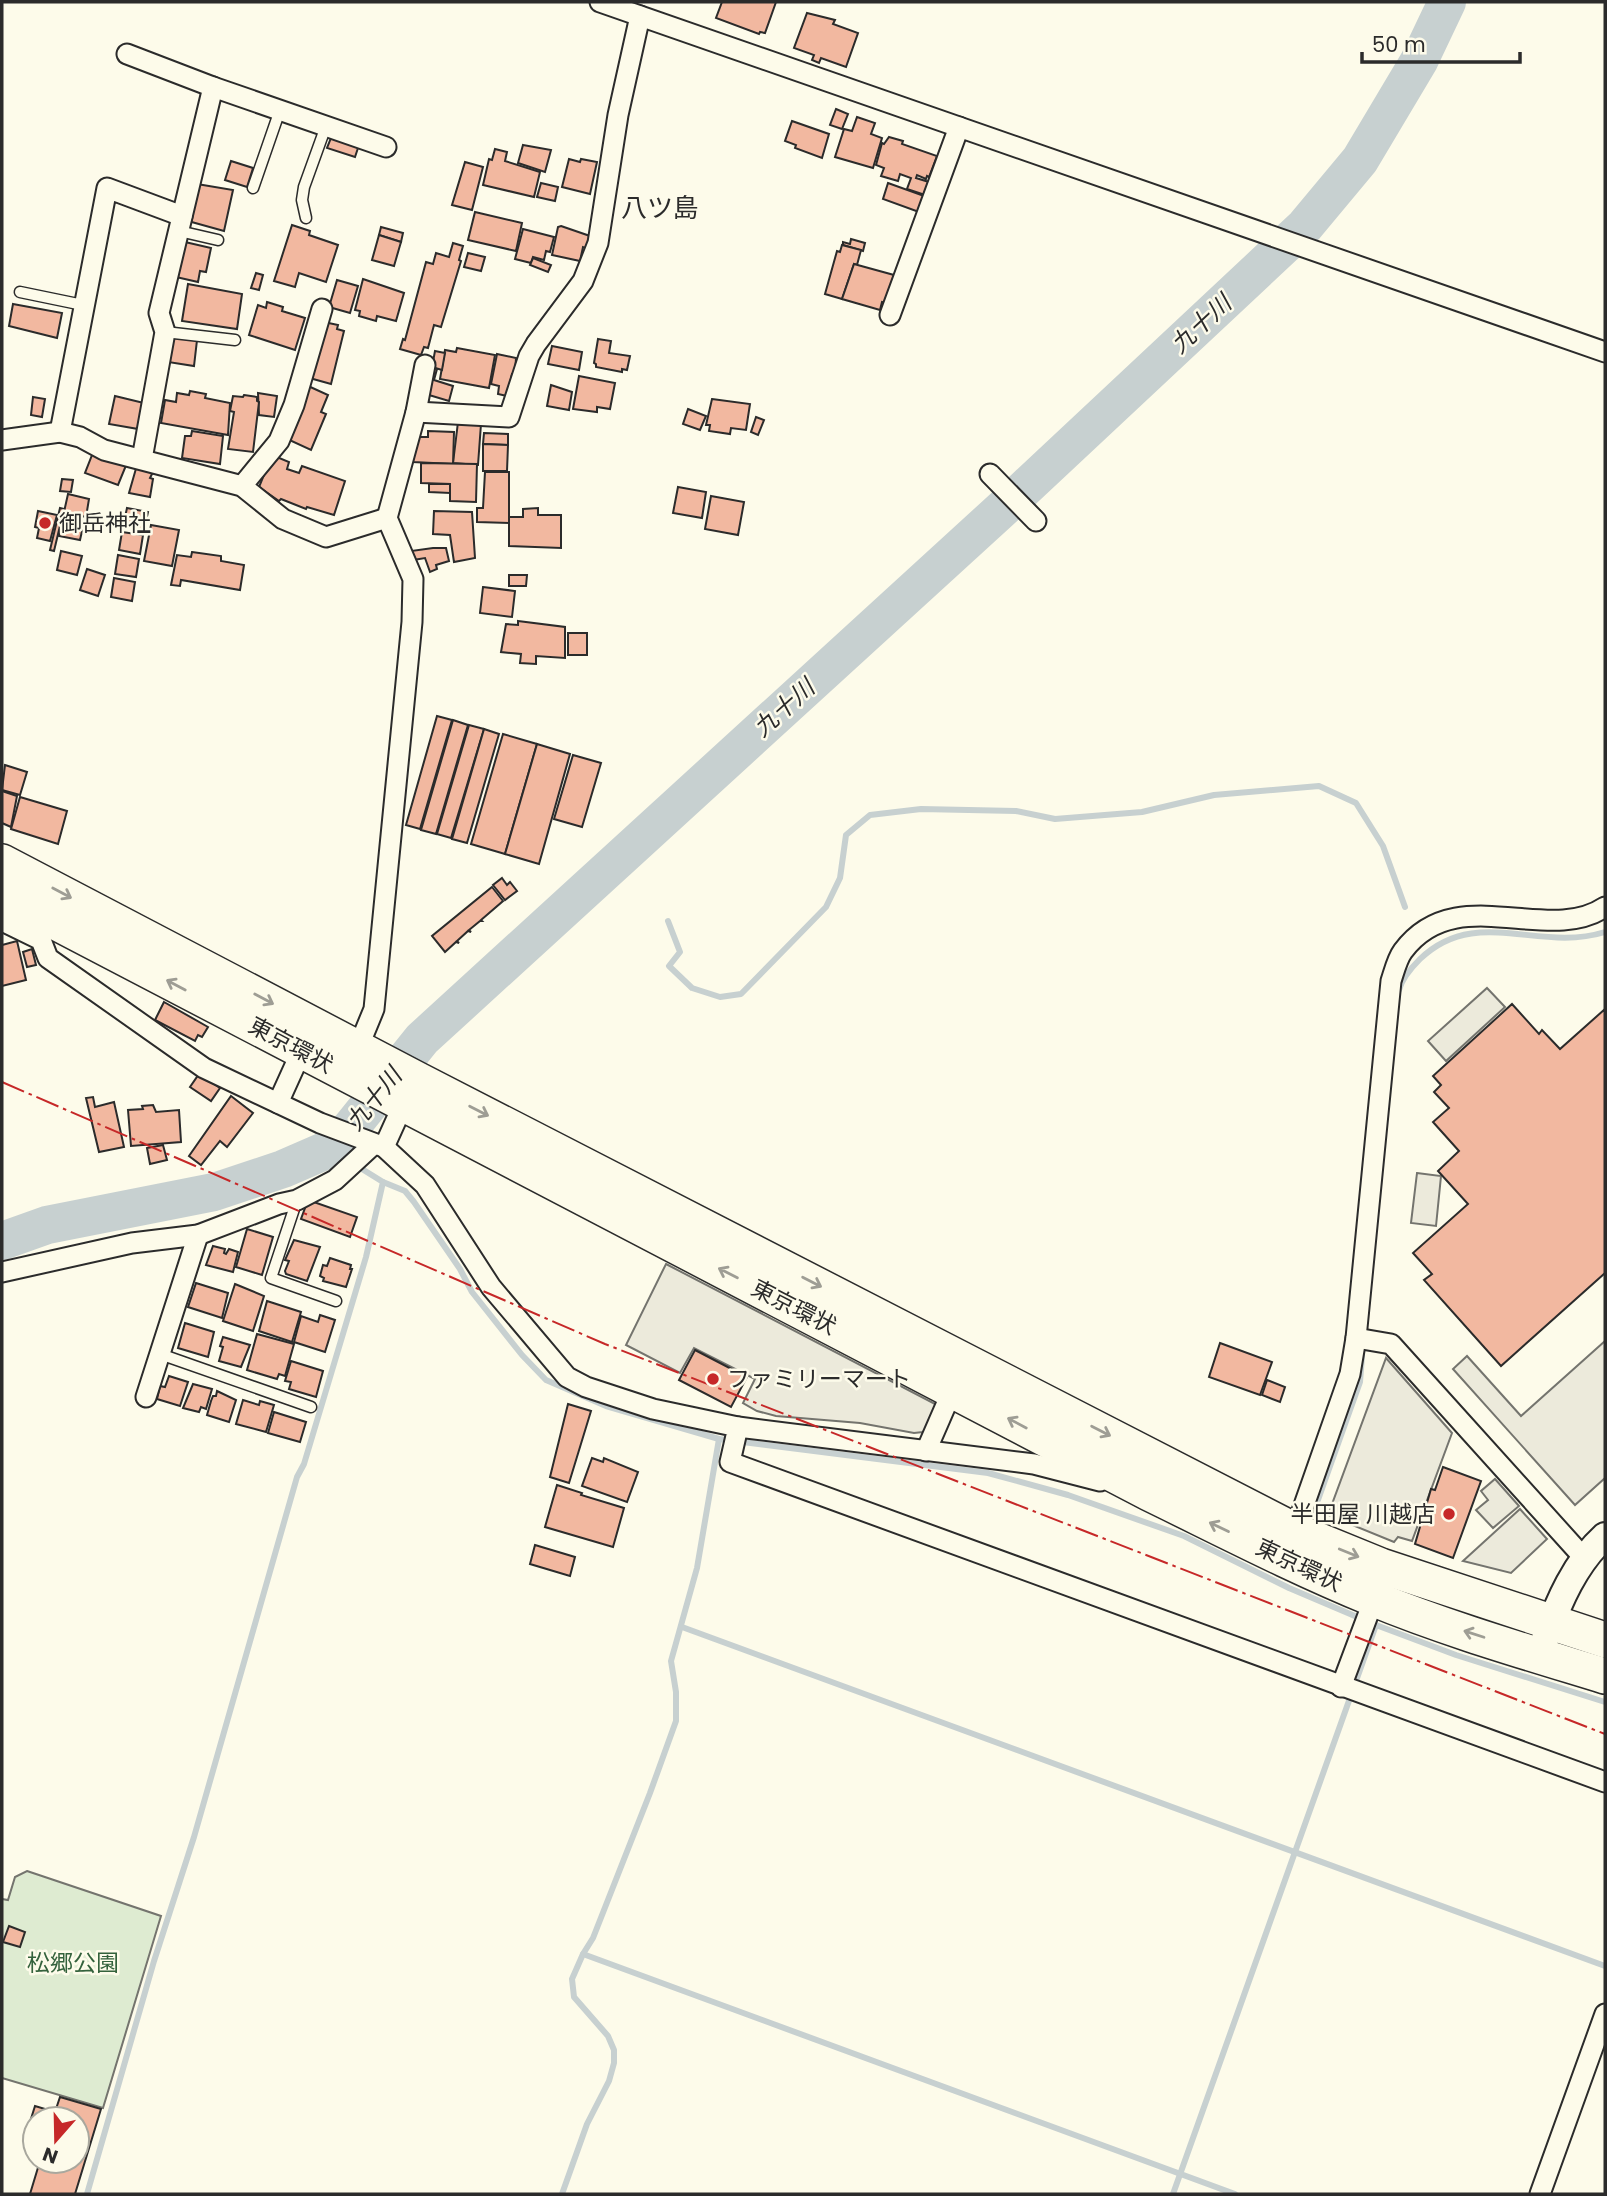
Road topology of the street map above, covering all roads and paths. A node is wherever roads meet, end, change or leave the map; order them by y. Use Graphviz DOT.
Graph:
graph roads {
  1 [pos="600,2"];
  2 [pos="640,16"];
  3 [pos="127,54"];
  4 [pos="213,87"];
  5 [pos="279,110"];
  6 [pos="326,126"];
  7 [pos="958,127"];
  8 [pos="386,147"];
  9 [pos="253,188"];
  10 [pos="306,218"];
  11 [pos="180,223"];
  12 [pos="218,240"];
  13 [pos="20,292"];
  14 [pos="83,305"];
  15 [pos="321,309"];
  16 [pos="890,315"];
  17 [pos="165,332"];
  18 [pos="235,340"];
  19 [pos="1605,352"];
  20 [pos="425,365"];
  21 [pos="416,412"];
  22 [pos="60,432"];
  23 [pos="2,440"];
  24 [pos="142,459"];
  25 [pos="990,474"];
  26 [pos="242,486"];
  27 [pos="387,518"];
  28 [pos="1036,521"];
  29 [pos="2,862"];
  30 [pos="2,894"];
  31 [pos="1605,907"];
  32 [pos="2,921"];
  33 [pos="38,926"];
  34 [pos="358,1048"];
  35 [pos="302,1050"];
  36 [pos="410,1092"];
  37 [pos="278,1103"];
  38 [pos="379,1146"];
  39 [pos="297,1200"];
  40 [pos="198,1235"];
  41 [pos="2,1272"];
  42 [pos="336,1301"];
  43 [pos="1364,1338"];
  44 [pos="160,1354"];
  45 [pos="953,1390"];
  46 [pos="146,1397"];
  47 [pos="311,1407"];
  48 [pos="738,1427"];
  49 [pos="926,1451"];
  50 [pos="1149,1493"];
  51 [pos="1295,1531"];
  52 [pos="1605,1536"];
  53 [pos="1584,1558"];
  54 [pos="1374,1599"];
  55 [pos="1550,1623"];
  56 [pos="1605,1640"];
  57 [pos="1538,1656"];
  58 [pos="1605,1676"];
  59 [pos="1341,1686"];
  60 [pos="1605,1782"];
  61 [pos="1605,2014"];
  62 [pos="1540,2194"];
  1 -- 2 [label="street"];
  2 -- 7 [label="street"];
  2 -- 21 [label="street"];
  3 -- 4 [label="street"];
  4 -- 5 [label="street"];
  4 -- 11 [label="street"];
  5 -- 6 [label="street"];
  5 -- 9 [label="lane"];
  6 -- 8 [label="street"];
  6 -- 10 [label="lane"];
  7 -- 16 [label="street"];
  7 -- 19 [label="street"];
  11 -- 12 [label="lane"];
  11 -- 14 [label="street"];
  11 -- 17 [label="street"];
  13 -- 14 [label="lane"];
  14 -- 22 [label="street"];
  15 -- 26 [label="street"];
  17 -- 18 [label="lane"];
  17 -- 24 [label="street"];
  20 -- 21 [label="street"];
  21 -- 27 [label="street"];
  22 -- 23 [label="street"];
  22 -- 24 [label="street"];
  24 -- 26 [label="street"];
  25 -- 28 [label="street"];
  26 -- 27 [label="street"];
  27 -- 34 [label="street"];
  29 -- 34 [label="highway, 東京環状, one-way"];
  30 -- 33 [label="highway, 東京環状"];
  31 -- 43 [label="street"];
  32 -- 33 [label="street"];
  35 -- 33 [label="highway, 東京環状, one-way"];
  33 -- 37 [label="street"];
  34 -- 36 [label="highway, 東京環状"];
  35 -- 36 [label="highway, 東京環状"];
  35 -- 37 [label="street"];
  36 -- 38 [label="street"];
  45 -- 36 [label="highway, 東京環状, one-way"];
  36 -- 51 [label="highway, 東京環状, one-way"];
  37 -- 38 [label="street"];
  38 -- 39 [label="street"];
  38 -- 48 [label="street"];
  39 -- 40 [label="street"];
  39 -- 42 [label="lane"];
  40 -- 41 [label="street"];
  40 -- 44 [label="street"];
  43 -- 51 [label="street"];
  43 -- 53 [label="street"];
  44 -- 46 [label="street"];
  44 -- 47 [label="lane"];
  45 -- 49 [label="street"];
  50 -- 45 [label="highway, 東京環状, one-way"];
  48 -- 49 [label="street"];
  48 -- 59 [label="street"];
  49 -- 50 [label="street"];
  54 -- 50 [label="highway, 東京環状, one-way"];
  51 -- 55 [label="highway, 東京環状, one-way"];
  52 -- 53 [label="street"];
  53 -- 55 [label="street"];
  57 -- 54 [label="highway, 東京環状, one-way"];
  54 -- 59 [label="street"];
  55 -- 56 [label="highway, 東京環状"];
  55 -- 57 [label="street"];
  57 -- 58 [label="highway, 東京環状"];
  59 -- 60 [label="street"];
  61 -- 62 [label="street"];
}
